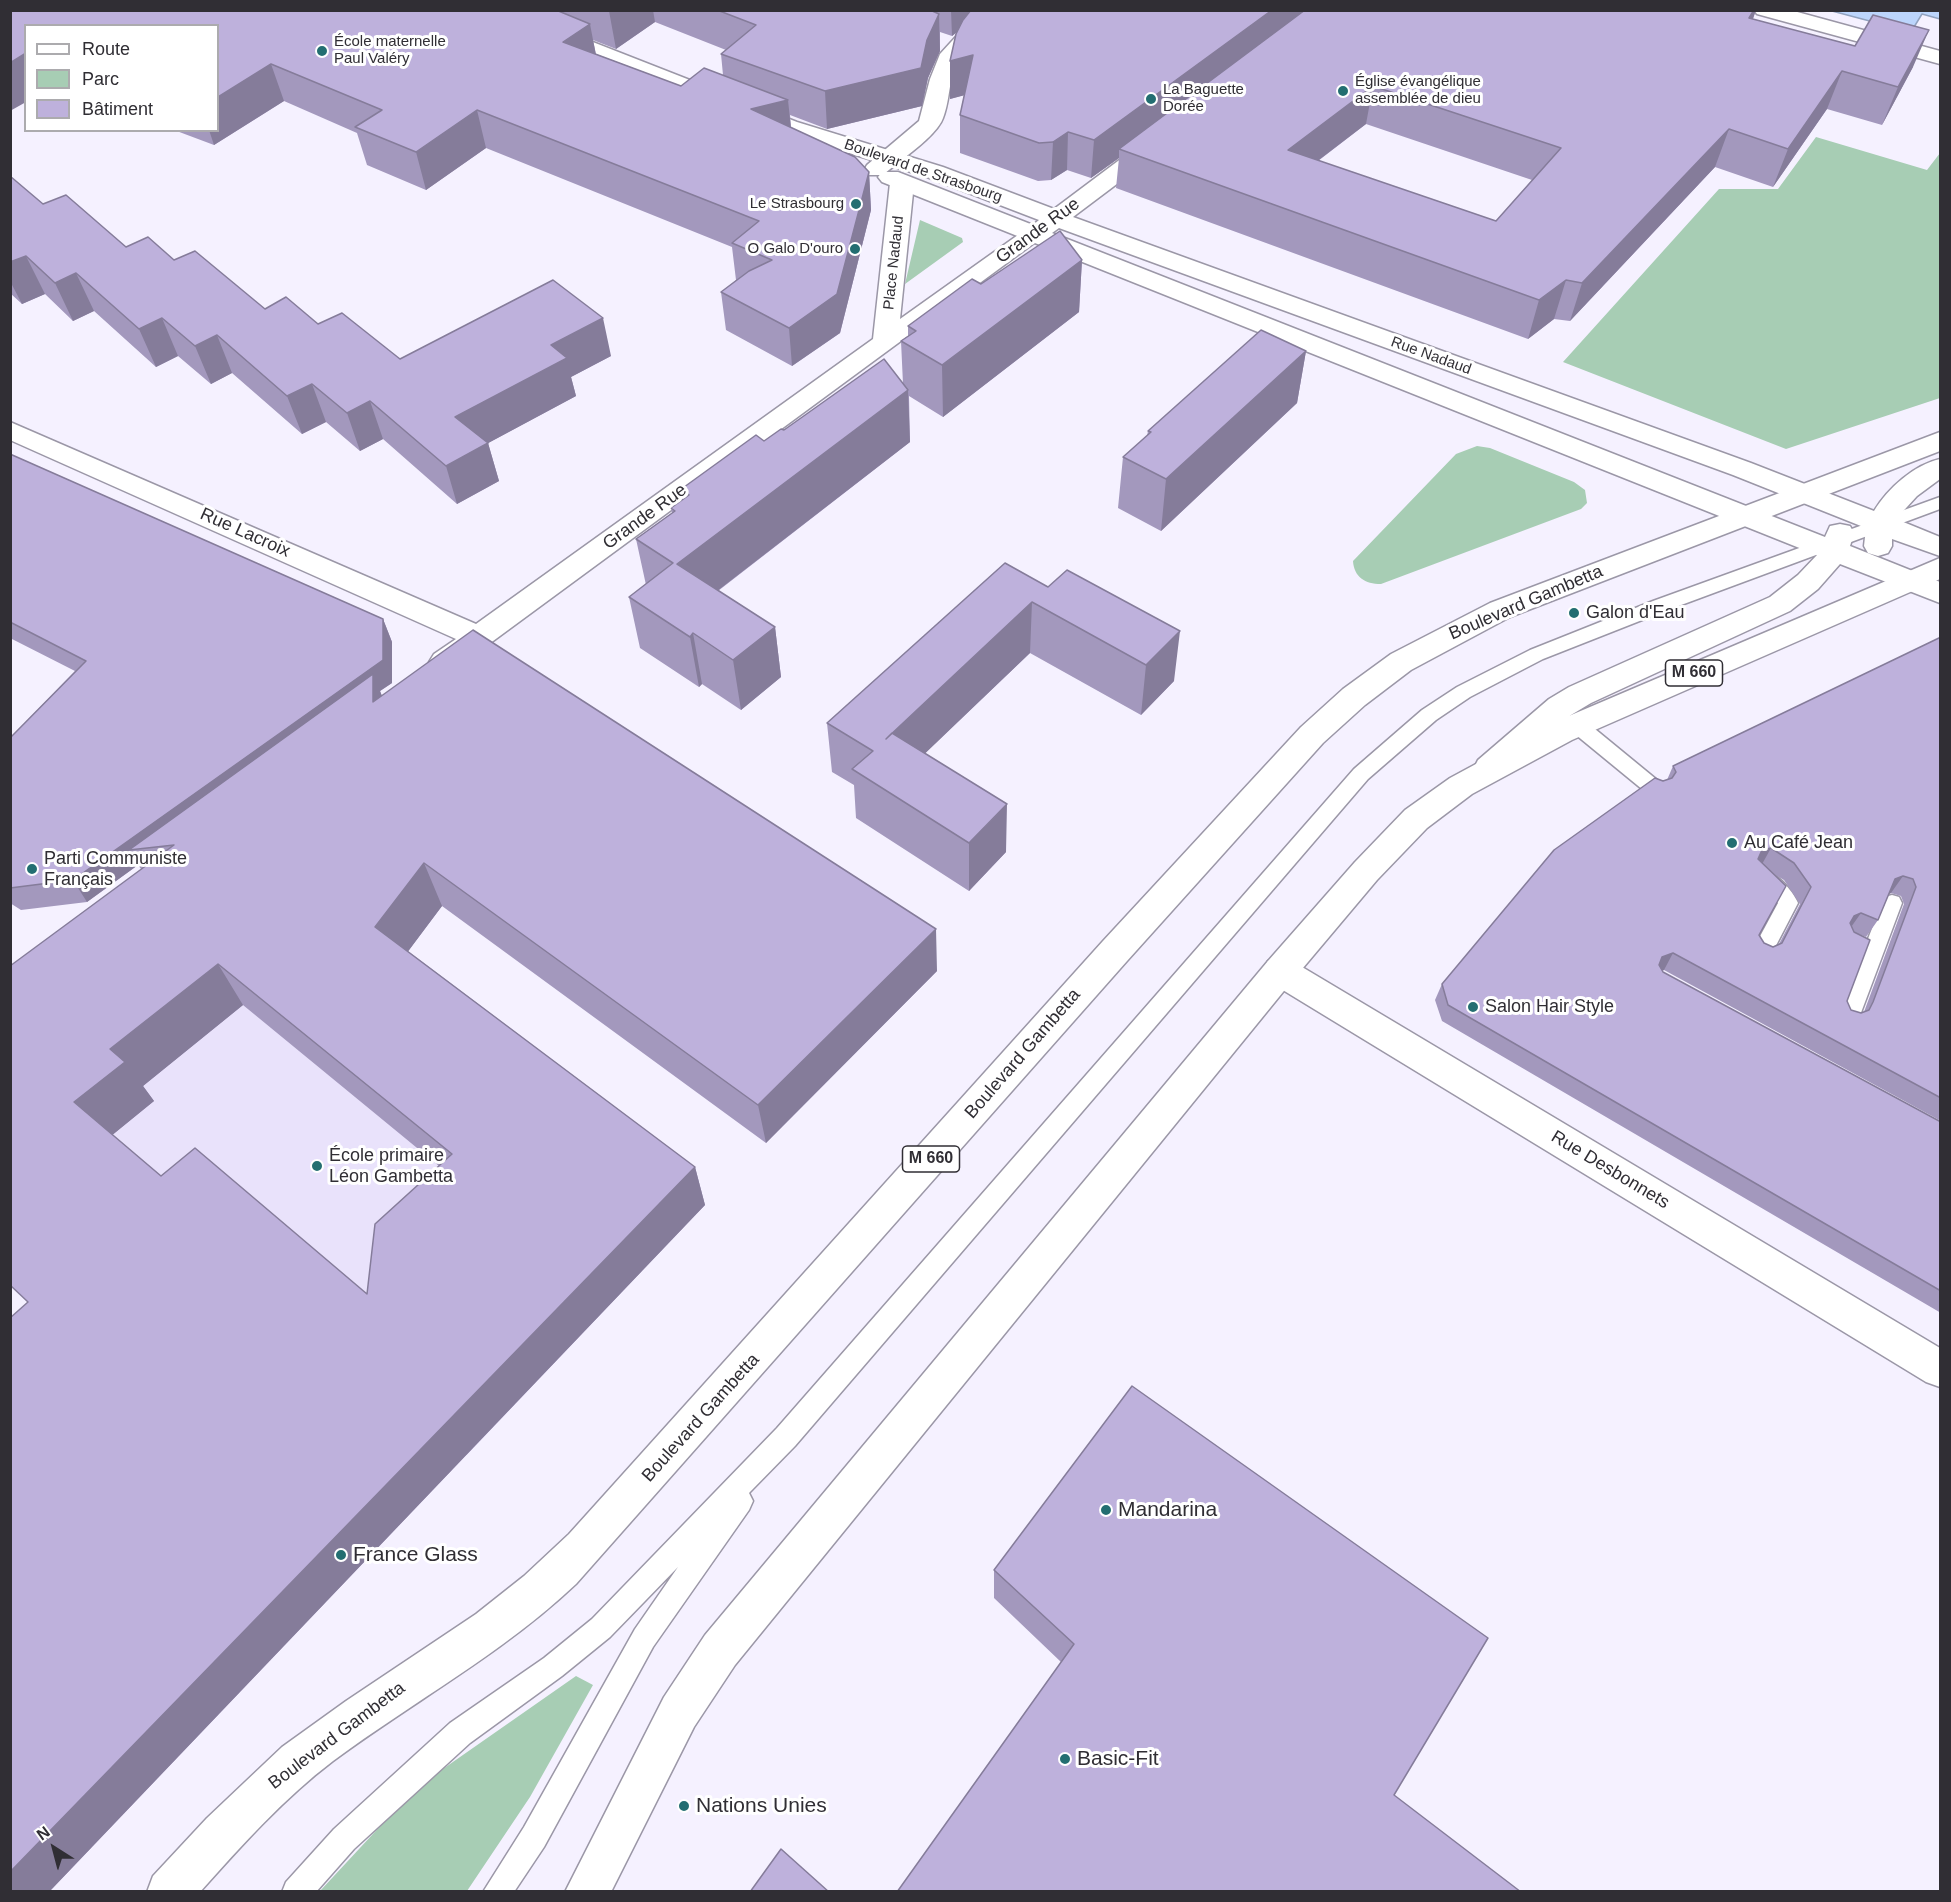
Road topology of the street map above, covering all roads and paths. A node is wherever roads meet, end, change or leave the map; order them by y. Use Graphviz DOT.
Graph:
graph roads {
  1 [pos="491,10"];
  2 [pos="1003,10"];
  3 [pos="1764,10"];
  4 [pos="1941,58"];
  5 [pos="1168,135"];
  6 [pos="882,164"];
  7 [pos="902,183"];
  8 [pos="1056,218"];
  9 [pos="1033,235"];
  10 [pos="885,343"];
  11 [pos="10,430"];
  12 [pos="1941,441"];
  13 [pos="1941,468"];
  14 [pos="1806,494"];
  15 [pos="1941,502"];
  16 [pos="1748,516"];
  17 [pos="1881,524"];
  18 [pos="1831,545"];
  19 [pos="1941,548"];
  20 [pos="1941,568"];
  21 [pos="1908,581"];
  22 [pos="1941,593"];
  23 [pos="479,637"];
  24 [pos="423,678"];
  25 [pos="1577,725"];
  26 [pos="1483,773"];
  27 [pos="1655,789"];
  28 [pos="1760,876"];
  29 [pos="1892,903"];
  30 [pos="1762,953"];
  31 [pos="1280,970"];
  32 [pos="1848,1018"];
  33 [pos="1941,1369"];
  34 [pos="786,1437"];
  35 [pos="169,1892"];
  36 [pos="296,1892"];
  37 [pos="497,1892"];
  38 [pos="587,1892"];
  1 -- 6 [label="main road, Boulevard de Strasbourg"];
  2 -- 6 [label="main road"];
  3 -- 4 [label="main road"];
  5 -- 8 [label="main road, Grande Rue"];
  6 -- 7 [label="main road, Boulevard de Strasbourg"];
  6 -- 8 [label="main road, Boulevard de Strasbourg"];
  7 -- 9 [label="main road, Boulevard de Strasbourg"];
  7 -- 10 [label="main road, Place Nadaud"];
  8 -- 9 [label="main road, Grande Rue"];
  8 -- 14 [label="main road, Rue Nadaud"];
  9 -- 10 [label="main road, Grande Rue"];
  9 -- 16 [label="main road, Rue Nadaud"];
  10 -- 23 [label="main road, Grande Rue"];
  11 -- 23 [label="main road, Rue Lacroix"];
  12 -- 14 [label="main road, Boulevard Gambetta / M 660"];
  13 -- 17 [label="main road"];
  14 -- 16 [label="main road, Boulevard Gambetta / M 660"];
  14 -- 17 [label="main road, Rue Nadaud"];
  14 -- 18 [label="main road"];
  15 -- 17 [label="lane"];
  16 -- 18 [label="main road, Rue Nadaud"];
  16 -- 35 [label="main road, Boulevard Gambetta / M 660"];
  17 -- 18 [label="lane"];
  17 -- 19 [label="main road, Rue Nadaud"];
  17 -- 21 [label="main road"];
  18 -- 21 [label="main road, Rue Nadaud"];
  18 -- 26 [label="main road"];
  18 -- 34 [label="lane"];
  20 -- 21 [label="main road, M 660"];
  21 -- 22 [label="main road, Rue Nadaud"];
  21 -- 25 [label="main road, M 660"];
  23 -- 24 [label="main road, Grande Rue"];
  25 -- 26 [label="main road, M 660"];
  25 -- 27 [label="lane"];
  26 -- 31 [label="main road, M 660"];
  28 -- 30 [label="lane"];
  29 -- 32 [label="lane"];
  31 -- 33 [label="main road, Rue Desbonnets"];
  31 -- 38 [label="main road, M 660"];
  34 -- 36 [label="lane"];
  34 -- 37 [label="lane"];
}
